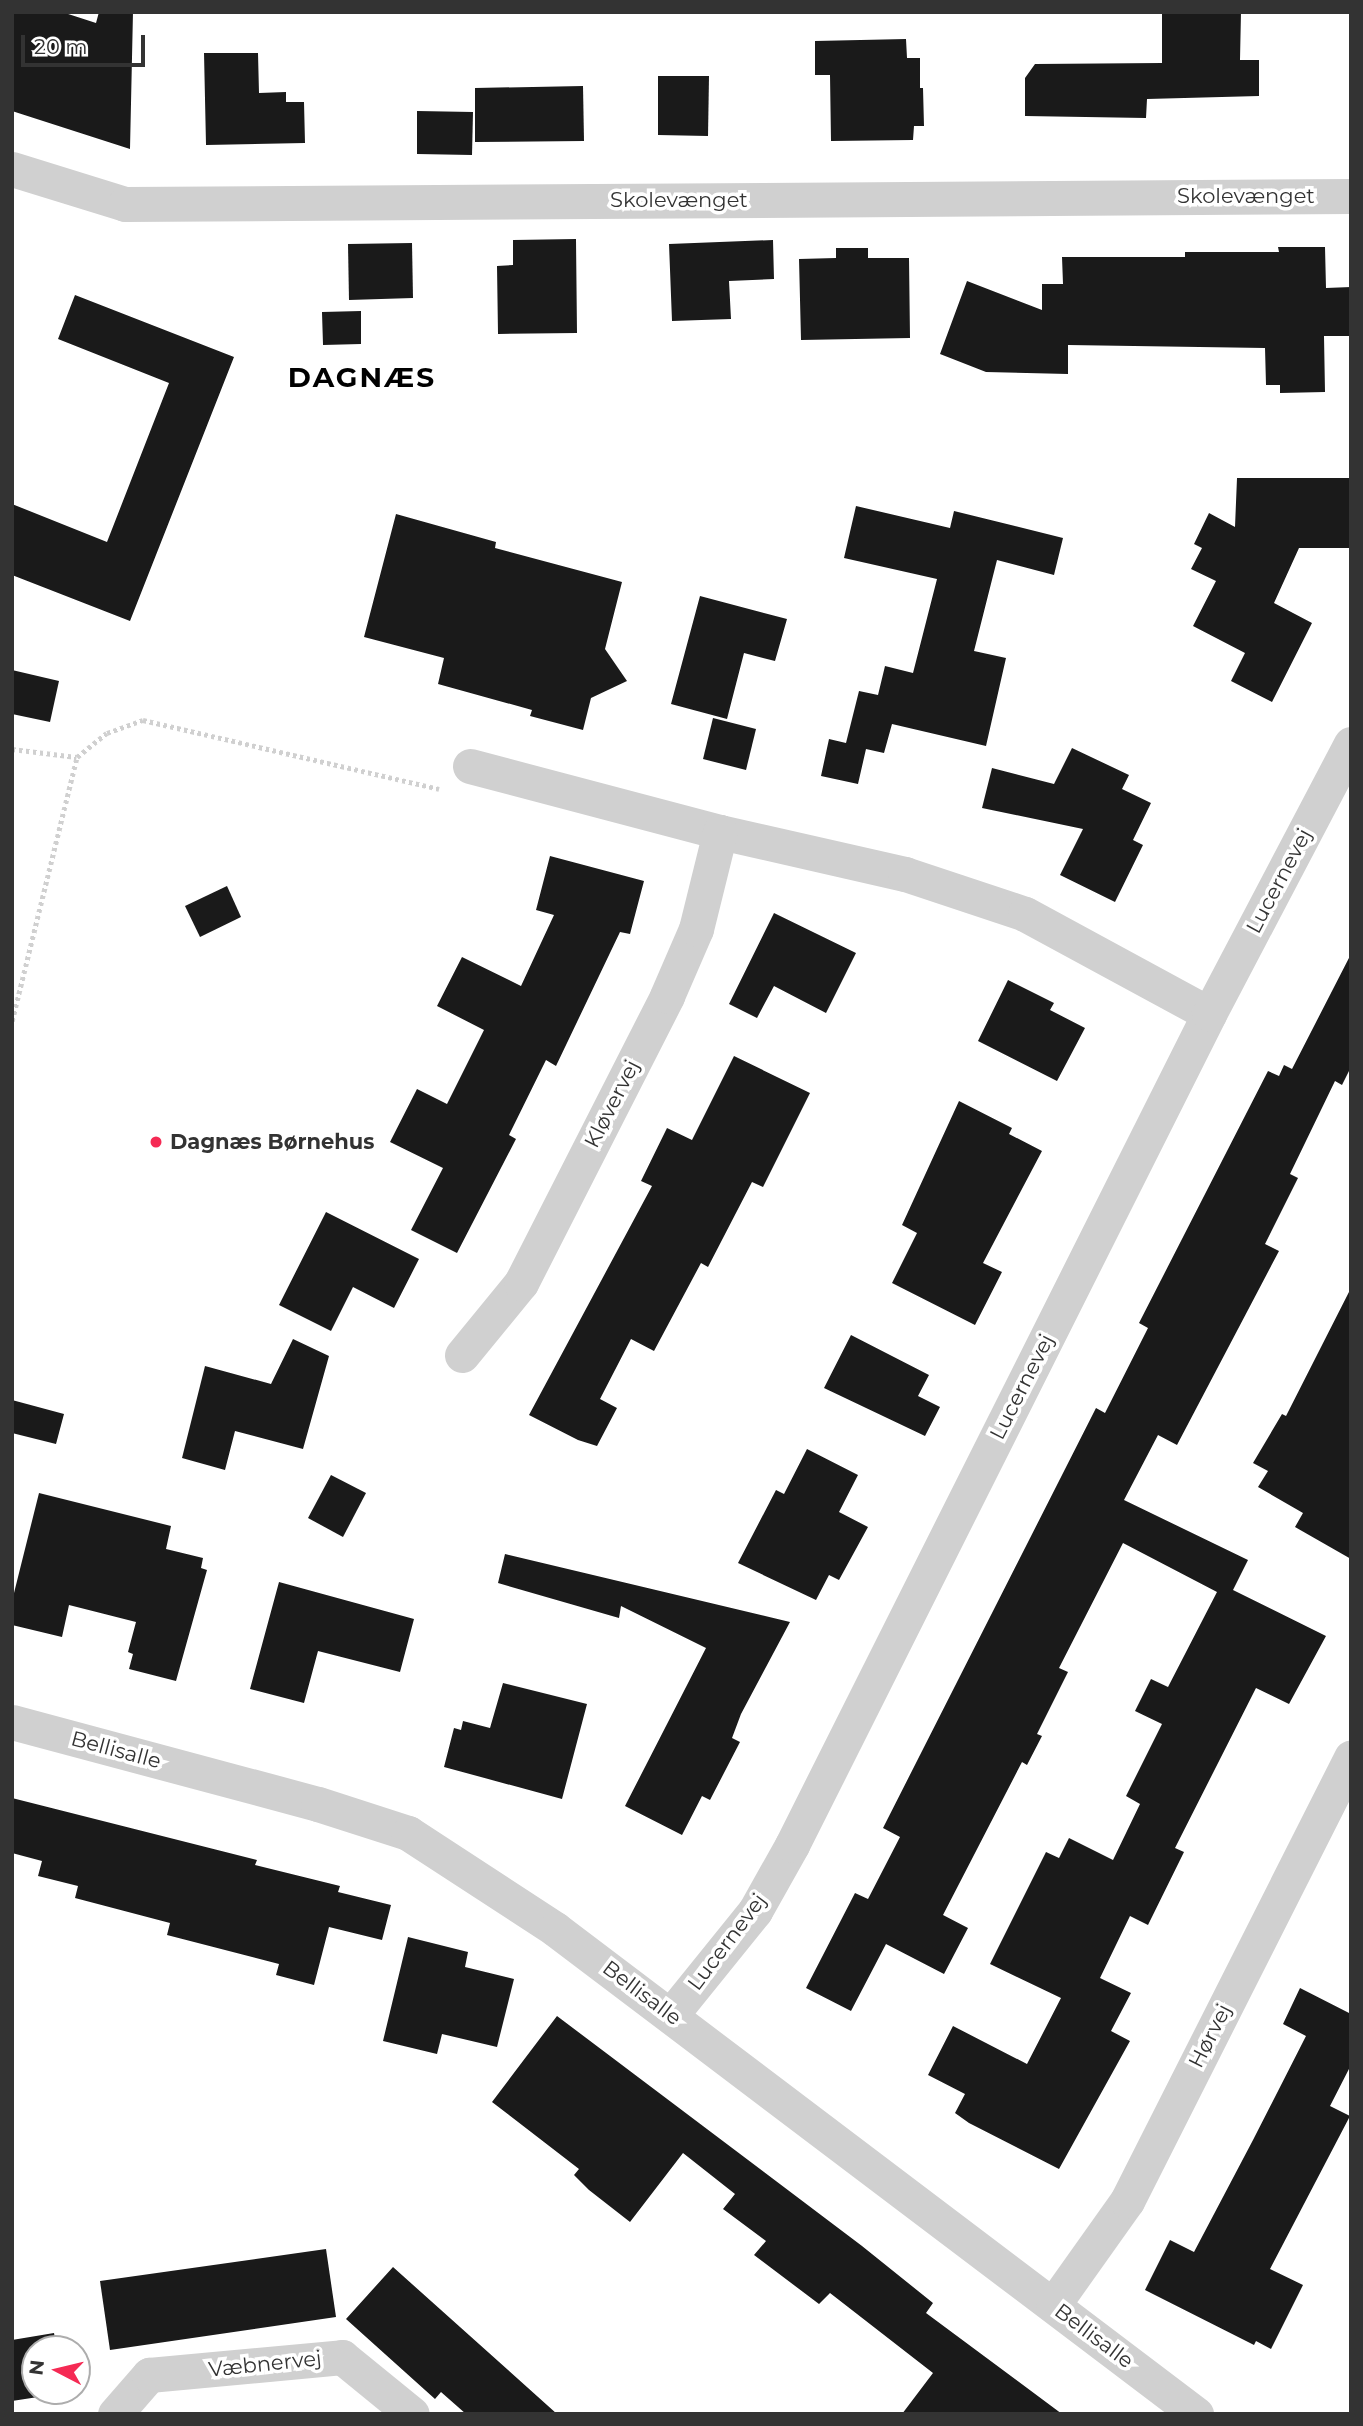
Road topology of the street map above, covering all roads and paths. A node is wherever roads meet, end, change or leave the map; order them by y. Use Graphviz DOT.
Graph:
graph roads {
  1 [pos="12,169"];
  2 [pos="1351,196"];
  3 [pos="1351,744"];
  4 [pos="12,748"];
  5 [pos="77,757"];
  6 [pos="470,766"];
  7 [pos="720,832"];
  8 [pos="1209,1014"];
  9 [pos="12,1021"];
  10 [pos="462,1355"];
  11 [pos="12,1722"];
  12 [pos="1351,1757"];
  13 [pos="671,2015"];
  14 [pos="1053,2305"];
  15 [pos="115,2414"];
  16 [pos="412,2414"];
  17 [pos="1196,2414"];
  1 -- 2 [label="street, Skolevænget"];
  3 -- 8 [label="street, Lucernevej"];
  4 -- 5 [label="path"];
  5 -- 6 [label="path"];
  5 -- 9 [label="path"];
  6 -- 7 [label="street"];
  7 -- 8 [label="street"];
  7 -- 10 [label="street, Kløvervej"];
  8 -- 13 [label="street, Lucernevej"];
  11 -- 13 [label="street, Bellisalle"];
  12 -- 14 [label="street, Hørvej"];
  13 -- 14 [label="street, Bellisalle"];
  14 -- 17 [label="street, Bellisalle"];
  15 -- 16 [label="street, Væbnervej"];
}
